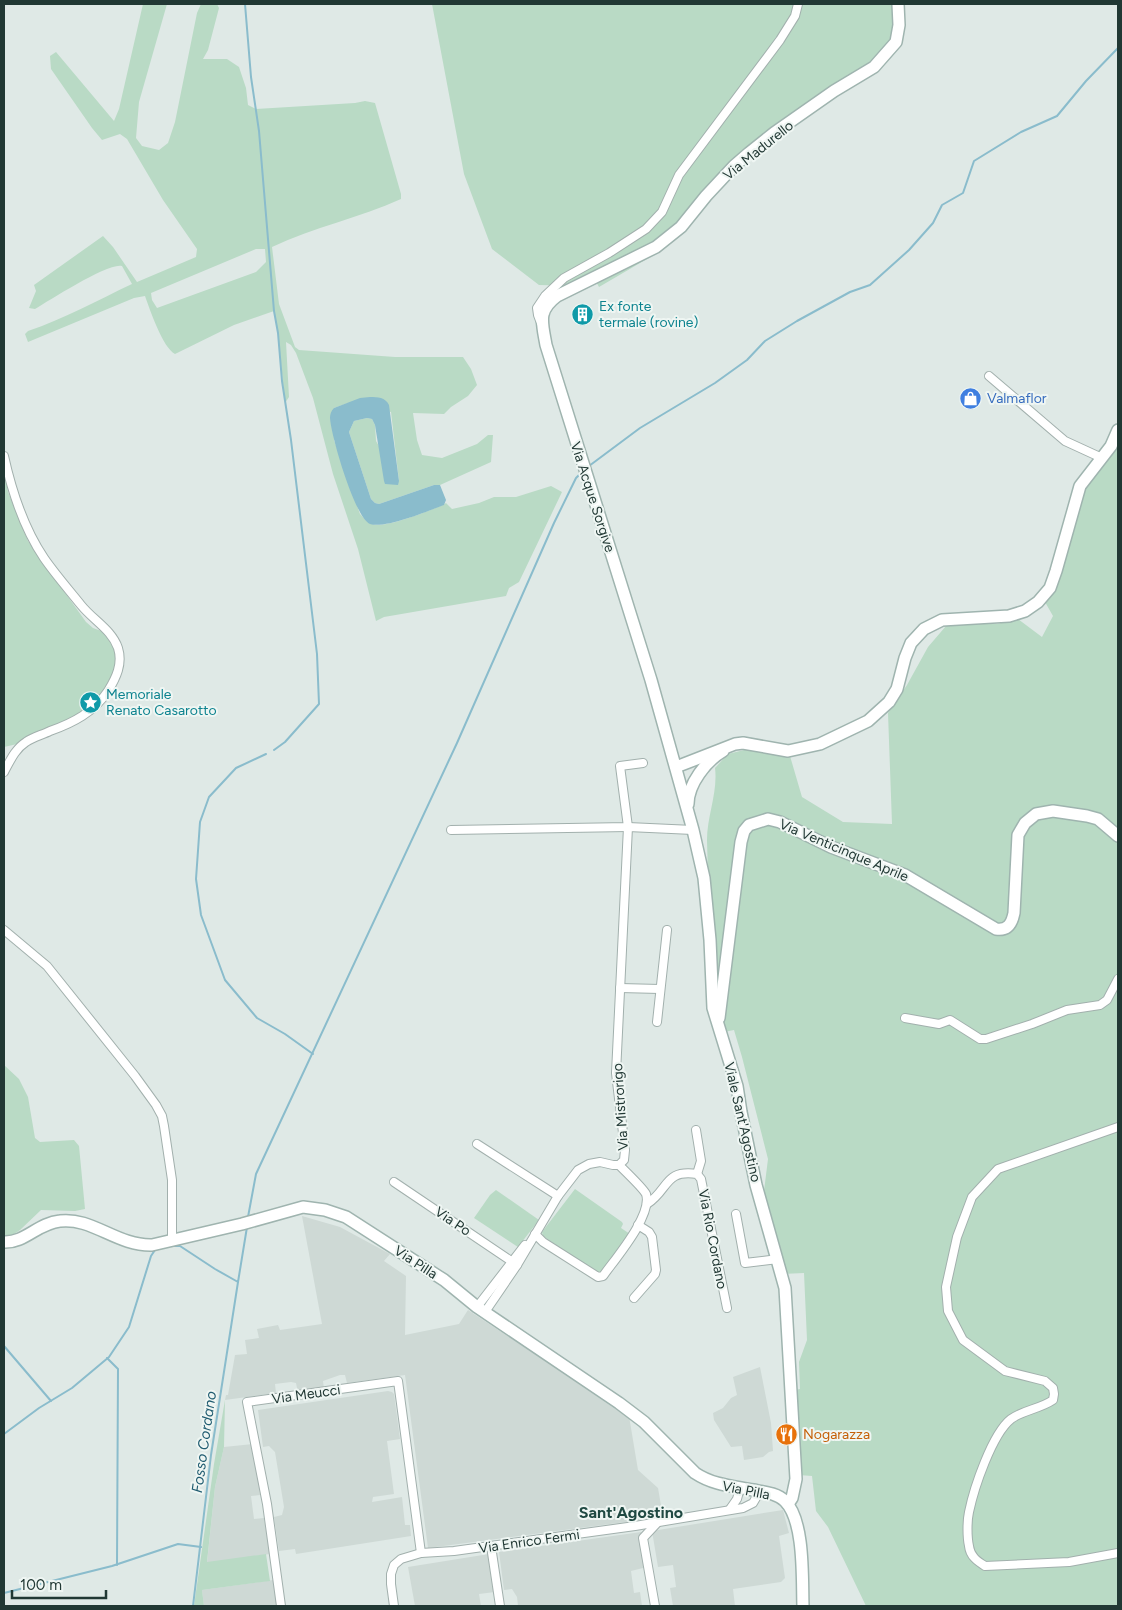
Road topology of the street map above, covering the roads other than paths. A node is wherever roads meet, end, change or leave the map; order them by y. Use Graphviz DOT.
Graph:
graph roads {
  1 [pos="798,4"];
  2 [pos="898,4"];
  3 [pos="543,312"];
  4 [pos="543,327"];
  5 [pos="990,376"];
  6 [pos="1118,430"];
  7 [pos="4,456"];
  8 [pos="1102,458"];
  9 [pos="651,680"];
  10 [pos="743,743"];
  11 [pos="643,763"];
  12 [pos="676,767"];
  13 [pos="4,772"];
  14 [pos="687,811"];
  15 [pos="628,827"];
  16 [pos="451,830"];
  17 [pos="693,830"];
  18 [pos="1118,836"];
  19 [pos="4,930"];
  20 [pos="666,930"];
  21 [pos="1118,979"];
  22 [pos="620,988"];
  23 [pos="660,988"];
  24 [pos="905,1018"];
  25 [pos="657,1022"];
  26 [pos="719,1024"];
  27 [pos="1118,1127"];
  28 [pos="696,1130"];
  29 [pos="477,1144"];
  30 [pos="620,1165"];
  31 [pos="697,1174"];
  32 [pos="394,1182"];
  33 [pos="558,1196"];
  34 [pos="647,1204"];
  35 [pos="736,1214"];
  36 [pos="638,1225"];
  37 [pos="535,1234"];
  38 [pos="172,1240"];
  39 [pos="4,1242"];
  40 [pos="778,1259"];
  41 [pos="515,1264"];
  42 [pos="634,1298"];
  43 [pos="726,1308"];
  44 [pos="481,1310"];
  45 [pos="750,1489"];
  46 [pos="785,1501"];
  47 [pos="730,1509"];
  48 [pos="657,1523"];
  49 [pos="491,1546"];
  50 [pos="1118,1552"];
  51 [pos="421,1553"];
  52 [pos="281,1606"];
  53 [pos="394,1606"];
  54 [pos="500,1606"];
  55 [pos="655,1606"];
  56 [pos="802,1606"];
  1 -- 4 [label="street"];
  2 -- 3 [label="street, Via Madurello"];
  3 -- 4 [label="street, Via Acque Sorgive"];
  4 -- 9 [label="street, Via Acque Sorgive"];
  5 -- 8 [label="street"];
  6 -- 8 [label="street"];
  7 -- 13 [label="street"];
  8 -- 10 [label="street"];
  9 -- 12 [label="street, Viale Sant'Agostino"];
  10 -- 12 [label="street"];
  10 -- 14 [label="street"];
  11 -- 15 [label="street, Via Mistrorigo"];
  12 -- 14 [label="street, Viale Sant'Agostino"];
  14 -- 17 [label="street, Viale Sant'Agostino"];
  15 -- 16 [label="street"];
  15 -- 17 [label="street"];
  15 -- 22 [label="street, Via Mistrorigo"];
  17 -- 26 [label="street, Viale Sant'Agostino"];
  18 -- 26 [label="street, Via Venticinque Aprile"];
  19 -- 38 [label="street"];
  20 -- 23 [label="street"];
  21 -- 24 [label="street"];
  22 -- 23 [label="street"];
  22 -- 30 [label="street, Via Mistrorigo"];
  23 -- 25 [label="street"];
  26 -- 40 [label="street, Viale Sant'Agostino"];
  27 -- 50 [label="street"];
  28 -- 31 [label="street"];
  29 -- 33 [label="street"];
  30 -- 33 [label="street"];
  30 -- 34 [label="street"];
  31 -- 34 [label="street, Via Rio Cordano"];
  31 -- 43 [label="street, Via Rio Cordano"];
  32 -- 41 [label="street, Via Po"];
  33 -- 37 [label="street"];
  34 -- 36 [label="street, Via Rio Cordano"];
  35 -- 40 [label="street"];
  36 -- 37 [label="street, Via Rio Cordano"];
  36 -- 42 [label="street"];
  37 -- 41 [label="street"];
  38 -- 39 [label="street, Via Pilla"];
  38 -- 44 [label="street, Via Pilla"];
  40 -- 46 [label="street, Viale Sant'Agostino"];
  41 -- 44 [label="street"];
  44 -- 45 [label="street, Via Pilla"];
  45 -- 46 [label="street, Via Pilla"];
  45 -- 47 [label="street"];
  45 -- 47 [label="street, Via Enrico Fermi"];
  46 -- 56 [label="street"];
  47 -- 48 [label="street, Via Enrico Fermi"];
  48 -- 49 [label="street, Via Enrico Fermi"];
  48 -- 55 [label="street"];
  49 -- 51 [label="street, Via Enrico Fermi"];
  49 -- 54 [label="street"];
  51 -- 52 [label="street, Via Meucci"];
  51 -- 53 [label="street, Via Enrico Fermi"];
}
